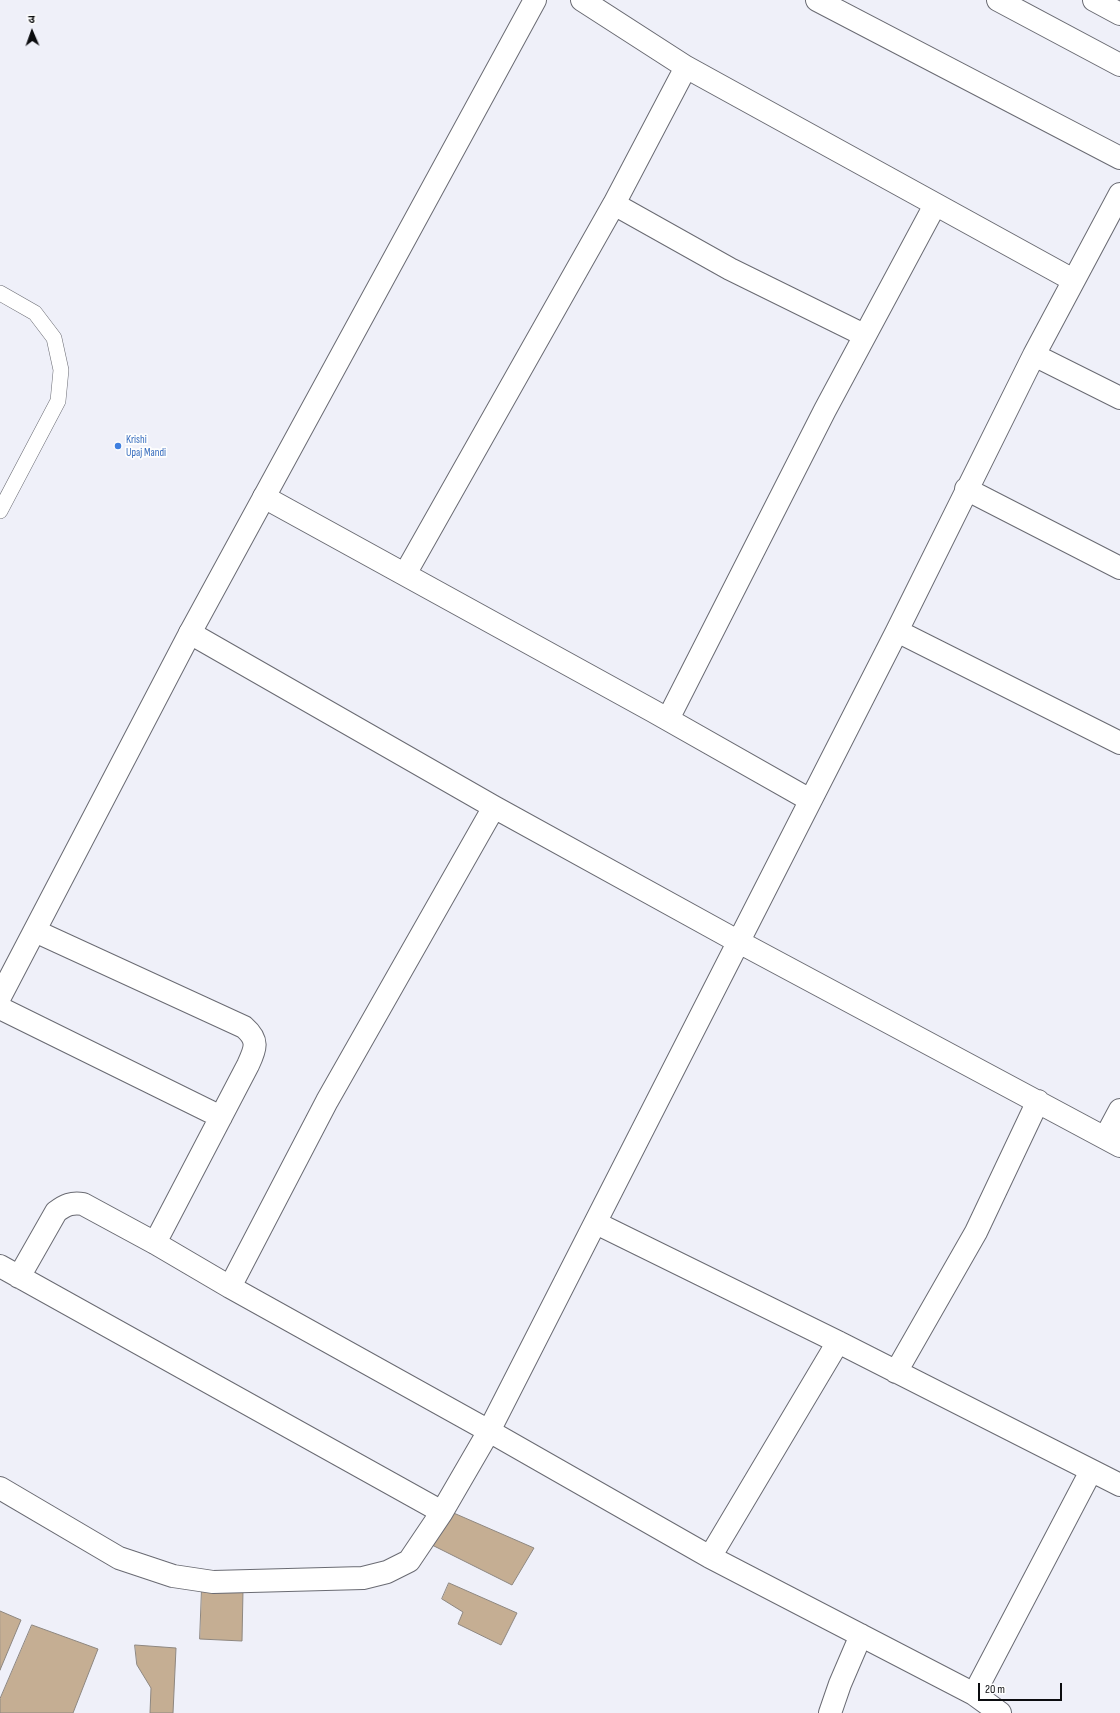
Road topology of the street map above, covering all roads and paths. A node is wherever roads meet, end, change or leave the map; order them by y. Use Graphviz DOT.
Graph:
graph roads {
  1 [pos="535,0"];
  2 [pos="582,0"];
  3 [pos="817,0"];
  4 [pos="998,0"];
  5 [pos="1094,0"];
  6 [pos="1120,14"];
  7 [pos="1120,65"];
  8 [pos="686,67"];
  9 [pos="1120,158"];
  10 [pos="1120,194"];
  11 [pos="614,204"];
  12 [pos="935,205"];
  13 [pos="1073,280"];
  14 [pos="0,293"];
  15 [pos="864,335"];
  16 [pos="1034,354"];
  17 [pos="1120,398"];
  18 [pos="966,489"];
  19 [pos="264,497"];
  20 [pos="0,511"];
  21 [pos="1120,568"];
  22 [pos="405,574"];
  23 [pos="897,630"];
  24 [pos="190,632"];
  25 [pos="668,719"];
  26 [pos="1120,743"];
  27 [pos="810,800"];
  28 [pos="494,807"];
  29 [pos="34,931"];
  30 [pos="739,942"];
  31 [pos="0,998"];
  32 [pos="0,1008"];
  33 [pos="1038,1101"];
  34 [pos="1120,1110"];
  35 [pos="221,1118"];
  36 [pos="1112,1142"];
  37 [pos="596,1223"];
  38 [pos="155,1243"];
  39 [pos="0,1266"];
  40 [pos="19,1277"];
  41 [pos="230,1286"];
  42 [pos="838,1342"];
  43 [pos="896,1372"];
  44 [pos="489,1431"];
  45 [pos="1091,1471"];
  46 [pos="1120,1485"];
  47 [pos="0,1488"];
  48 [pos="442,1512"];
  49 [pos="710,1557"];
  50 [pos="861,1635"];
  51 [pos="974,1694"];
  52 [pos="830,1713"];
  53 [pos="1000,1713"];
  1 -- 19 [label="street"];
  2 -- 8 [label="street"];
  3 -- 9 [label="street"];
  4 -- 7 [label="street"];
  5 -- 6 [label="street"];
  8 -- 11 [label="street"];
  8 -- 12 [label="street"];
  10 -- 13 [label="street"];
  11 -- 15 [label="street"];
  11 -- 22 [label="street"];
  12 -- 13 [label="street"];
  12 -- 15 [label="street"];
  13 -- 16 [label="street"];
  14 -- 20 [label="lane"];
  15 -- 25 [label="street"];
  16 -- 17 [label="street"];
  16 -- 18 [label="street"];
  18 -- 21 [label="street"];
  18 -- 23 [label="street"];
  19 -- 22 [label="street"];
  19 -- 24 [label="street"];
  22 -- 25 [label="street"];
  23 -- 26 [label="street"];
  23 -- 27 [label="street"];
  24 -- 28 [label="street"];
  24 -- 29 [label="street"];
  25 -- 27 [label="street"];
  27 -- 30 [label="street"];
  28 -- 30 [label="street"];
  28 -- 41 [label="street"];
  29 -- 31 [label="street"];
  29 -- 35 [label="street"];
  30 -- 33 [label="street"];
  30 -- 37 [label="street"];
  32 -- 35 [label="street"];
  33 -- 36 [label="street"];
  33 -- 43 [label="street"];
  34 -- 36 [label="street"];
  35 -- 38 [label="street"];
  37 -- 42 [label="street"];
  37 -- 44 [label="street"];
  38 -- 40 [label="street"];
  38 -- 41 [label="street"];
  39 -- 40 [label="street"];
  40 -- 48 [label="street"];
  41 -- 44 [label="street"];
  42 -- 43 [label="street"];
  42 -- 49 [label="street"];
  43 -- 45 [label="street"];
  44 -- 48 [label="street"];
  44 -- 49 [label="street"];
  45 -- 46 [label="street"];
  45 -- 51 [label="street"];
  47 -- 48 [label="street"];
  49 -- 50 [label="street"];
  50 -- 51 [label="street"];
  50 -- 52 [label="street"];
  51 -- 53 [label="street"];
}
